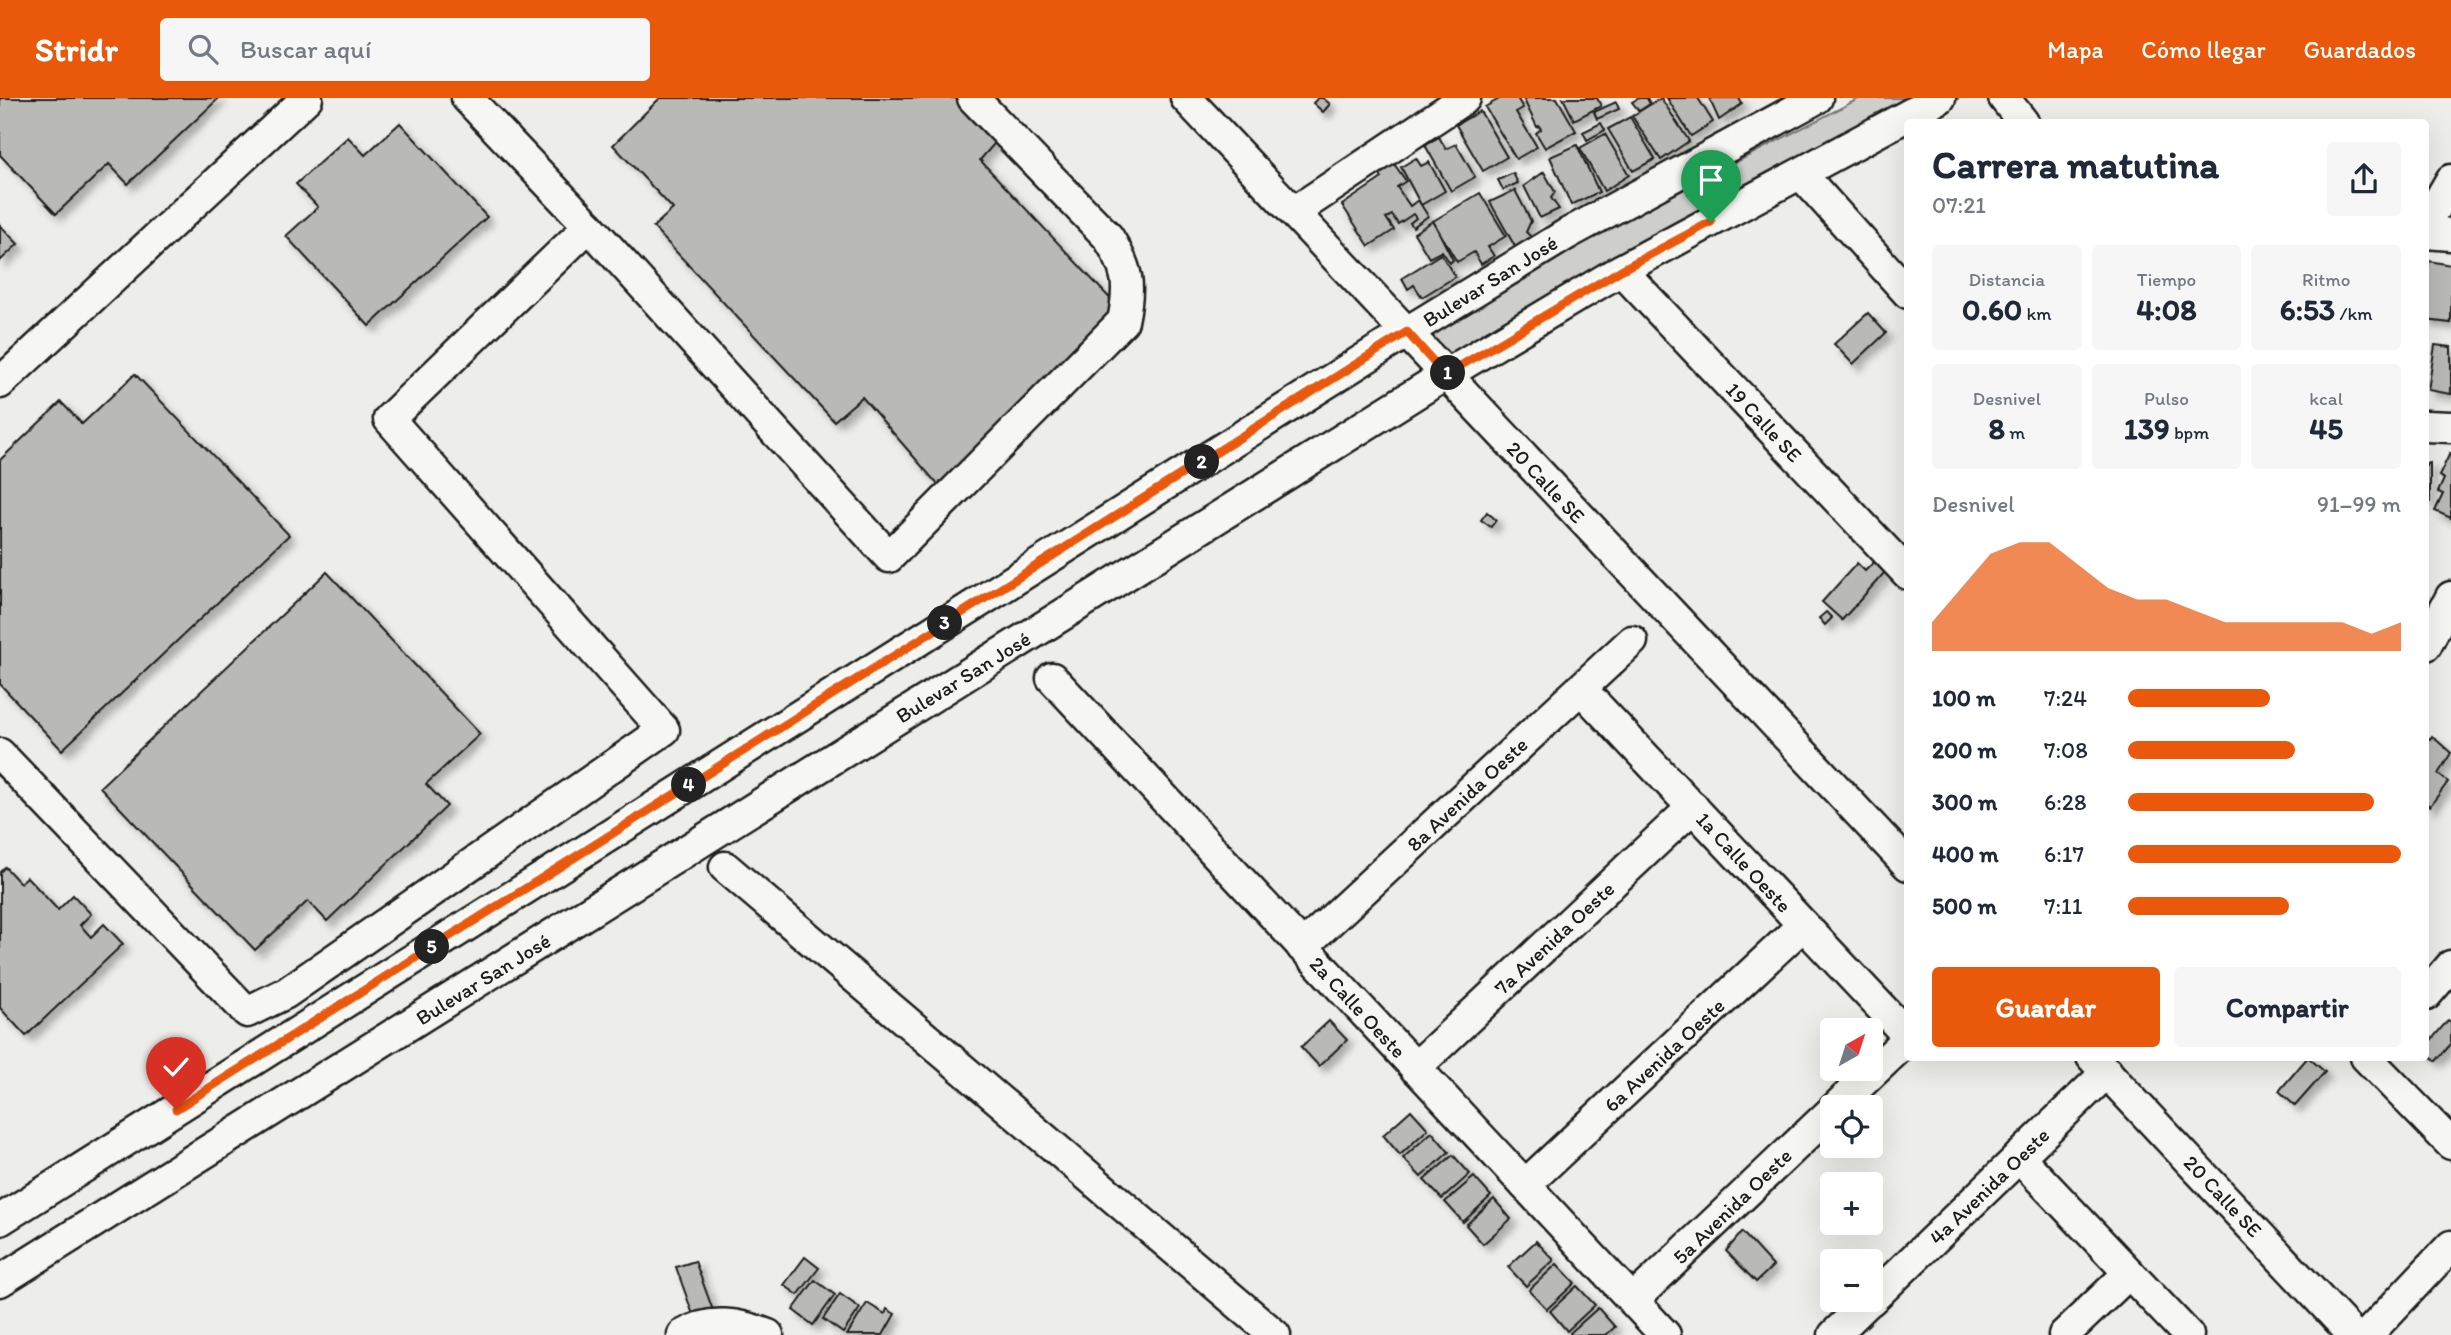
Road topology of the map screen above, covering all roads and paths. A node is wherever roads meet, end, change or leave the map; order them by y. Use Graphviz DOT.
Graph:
graph roads {
  1 [pos="307,98"];
  2 [pos="467,98"];
  3 [pos="973,98"];
  4 [pos="1186,98"];
  5 [pos="1817,98"];
  6 [pos="1940,98"];
  7 [pos="2004,98"];
  8 [pos="1458,99"];
  9 [pos="2021,119"];
  10 [pos="1801,174"];
  11 [pos="2451,180"];
  12 [pos="1294,212"];
  13 [pos="2429,218"];
  14 [pos="589,226"];
  15 [pos="2429,233"];
  16 [pos="2451,235"];
  17 [pos="1621,270"];
  18 [pos="1904,289"];
  19 [pos="1407,332"];
  20 [pos="1445,375"];
  21 [pos="0,383"];
  22 [pos="2429,426"];
  23 [pos="2451,427"];
  24 [pos="1904,570"];
  25 [pos="1632,641"];
  26 [pos="1052,678"];
  27 [pos="1581,689"];
  28 [pos="0,754"];
  29 [pos="1693,807"];
  30 [pos="1904,861"];
  31 [pos="725,867"];
  32 [pos="1803,925"];
  33 [pos="1302,947"];
  34 [pos="2451,966"];
  35 [pos="2429,992"];
  36 [pos="1904,1033"];
  37 [pos="1904,1041"];
  38 [pos="2371,1061"];
  39 [pos="2099,1065"];
  40 [pos="1415,1068"];
  41 [pos="1848,1095"];
  42 [pos="1820,1122"];
  43 [pos="2451,1144"];
  44 [pos="2019,1157"];
  45 [pos="1525,1185"];
  46 [pos="0,1220"];
  47 [pos="2451,1246"];
  48 [pos="2129,1273"];
  49 [pos="0,1281"];
  50 [pos="1883,1288"];
  51 [pos="1633,1300"];
  52 [pos="1859,1312"];
  53 [pos="683,1335"];
  54 [pos="768,1335"];
  55 [pos="1275,1335"];
  56 [pos="1665,1335"];
  57 [pos="1835,1335"];
  58 [pos="2064,1335"];
  59 [pos="2188,1335"];
  60 [pos="2353,1335"];
  61 [pos="2367,1335"];
  1 -- 21 [label="street"];
  2 -- 14 [label="street"];
  3 -- 14 [label="street"];
  4 -- 12 [label="street, 20 Calle SE"];
  5 -- 19 [label="street, Bulevar San José"];
  6 -- 10 [label="street, Bulevar San José"];
  7 -- 9 [label="street"];
  8 -- 12 [label="street"];
  10 -- 17 [label="street, Bulevar San José"];
  10 -- 18 [label="street"];
  11 -- 13 [label="street"];
  12 -- 19 [label="street, 20 Calle SE"];
  14 -- 28 [label="street"];
  15 -- 16 [label="street"];
  17 -- 20 [label="street, Bulevar San José"];
  17 -- 24 [label="street, 19 Calle SE"];
  19 -- 20 [label="street, 20 Calle SE"];
  19 -- 46 [label="street, Bulevar San José"];
  20 -- 30 [label="street, 20 Calle SE"];
  20 -- 49 [label="street, Bulevar San José"];
  22 -- 23 [label="street"];
  25 -- 27 [label="street, 8a Avenida Oeste"];
  26 -- 33 [label="street, 2a Calle Oeste"];
  27 -- 29 [label="street, 1a Calle Oeste"];
  27 -- 33 [label="street, 8a Avenida Oeste"];
  29 -- 32 [label="street, 1a Calle Oeste"];
  29 -- 40 [label="street, 7a Avenida Oeste"];
  31 -- 55 [label="street"];
  32 -- 36 [label="street, 1a Calle Oeste"];
  32 -- 45 [label="street, 6a Avenida Oeste"];
  33 -- 40 [label="street, 2a Calle Oeste"];
  34 -- 35 [label="street"];
  37 -- 41 [label="street, 5a Avenida Oeste"];
  38 -- 43 [label="street"];
  39 -- 44 [label="street, 4a Avenida Oeste"];
  39 -- 60 [label="street, 20 Calle SE"];
  40 -- 45 [label="street, 2a Calle Oeste"];
  42 -- 51 [label="street, 5a Avenida Oeste"];
  44 -- 48 [label="street"];
  44 -- 50 [label="street, 4a Avenida Oeste"];
  45 -- 51 [label="street, 2a Calle Oeste"];
  47 -- 61 [label="street"];
  48 -- 58 [label="street"];
  48 -- 59 [label="street"];
  51 -- 56 [label="street, 2a Calle Oeste"];
  52 -- 57 [label="street, 4a Avenida Oeste"];
  53 -- 54 [label="street"];
}
